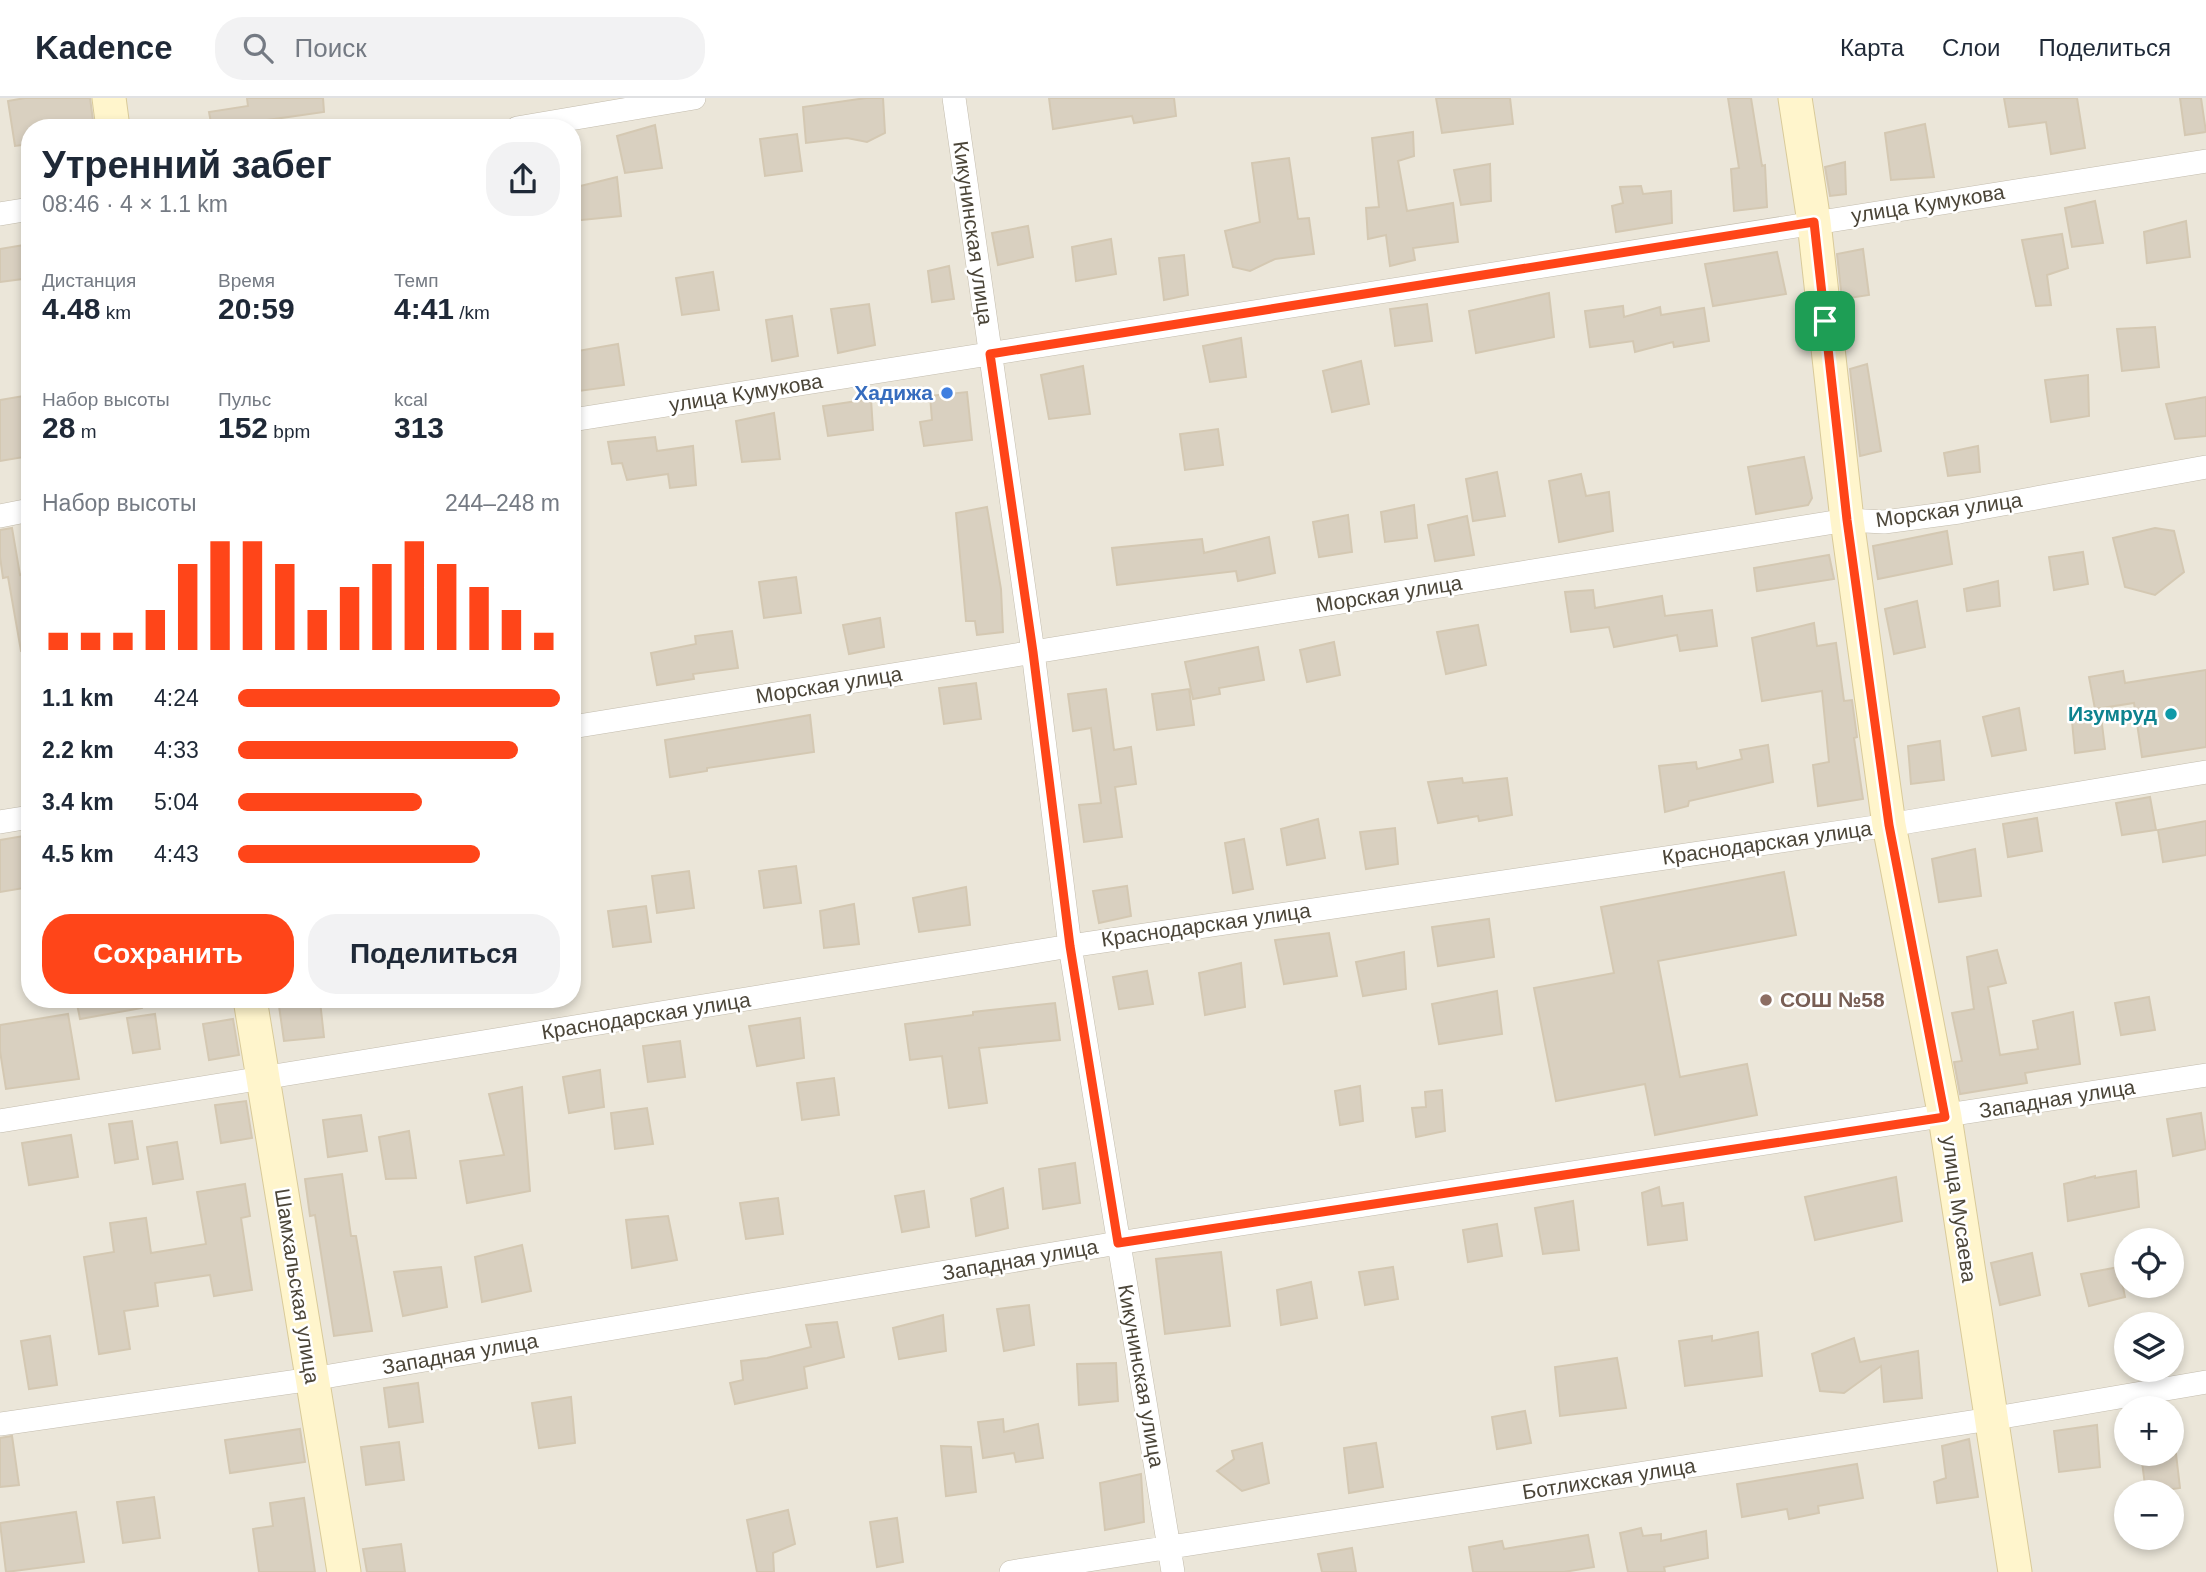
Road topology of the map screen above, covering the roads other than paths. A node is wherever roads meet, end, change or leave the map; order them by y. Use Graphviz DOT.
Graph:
graph roads {
  1 [pos="109,98"];
  2 [pos="694,98"];
  3 [pos="954,98"];
  4 [pos="1795,98"];
  5 [pos="112,119"];
  6 [pos="570,119"];
  7 [pos="2206,161"];
  8 [pos="21,210"];
  9 [pos="0,214"];
  10 [pos="1814,222"];
  11 [pos="990,354"];
  12 [pos="581,419"];
  13 [pos="2206,467"];
  14 [pos="21,512"];
  15 [pos="0,516"];
  16 [pos="1847,520"];
  17 [pos="1033,652"];
  18 [pos="581,726"];
  19 [pos="2206,772"];
  20 [pos="21,818"];
  21 [pos="0,822"];
  22 [pos="1889,825"];
  23 [pos="1070,946"];
  24 [pos="252,1008"];
  25 [pos="2206,1075"];
  26 [pos="264,1079"];
  27 [pos="1945,1117"];
  28 [pos="0,1121"];
  29 [pos="1118,1243"];
  30 [pos="312,1379"];
  31 [pos="2206,1382"];
  32 [pos="1990,1419"];
  33 [pos="0,1424"];
  34 [pos="1170,1549"];
  35 [pos="344,1572"];
  36 [pos="1011,1572"];
  37 [pos="1173,1572"];
  38 [pos="2015,1572"];
  1 -- 5 [label="street"];
  2 -- 6 [label="street"];
  3 -- 11 [label="street, Кикунинская улица"];
  4 -- 10 [label="street, улица Мусаева"];
  7 -- 10 [label="street, улица Кумукова"];
  8 -- 9 [label="street"];
  10 -- 11 [label="street, улица Кумукова"];
  10 -- 16 [label="street, улица Мусаева"];
  11 -- 12 [label="street, улица Кумукова"];
  11 -- 17 [label="street, Кикунинская улица"];
  13 -- 16 [label="street, Морская улица"];
  14 -- 15 [label="street"];
  16 -- 17 [label="street, Морская улица"];
  16 -- 22 [label="street, улица Мусаева"];
  17 -- 18 [label="street, Морская улица"];
  17 -- 23 [label="street, Кикунинская улица"];
  19 -- 22 [label="street, Краснодарская улица"];
  20 -- 21 [label="street"];
  22 -- 23 [label="street, Краснодарская улица"];
  22 -- 27 [label="street, улица Мусаева"];
  23 -- 26 [label="street, Краснодарская улица"];
  23 -- 29 [label="street, Кикунинская улица"];
  24 -- 26 [label="street, Шамхальская улица"];
  25 -- 27 [label="street, Западная улица"];
  26 -- 28 [label="street, Краснодарская улица"];
  26 -- 30 [label="street, Шамхальская улица"];
  27 -- 29 [label="street, Западная улица"];
  27 -- 32 [label="street, улица Мусаева"];
  29 -- 30 [label="street, Западная улица"];
  29 -- 34 [label="street, Кикунинская улица"];
  30 -- 33 [label="street, Западная улица"];
  30 -- 35 [label="street, Шамхальская улица"];
  31 -- 32 [label="street, Ботлихская улица"];
  32 -- 34 [label="street, Ботлихская улица"];
  32 -- 38 [label="street, улица Мусаева"];
  34 -- 36 [label="street, Ботлихская улица"];
  34 -- 37 [label="street, Кикунинская улица"];
}
